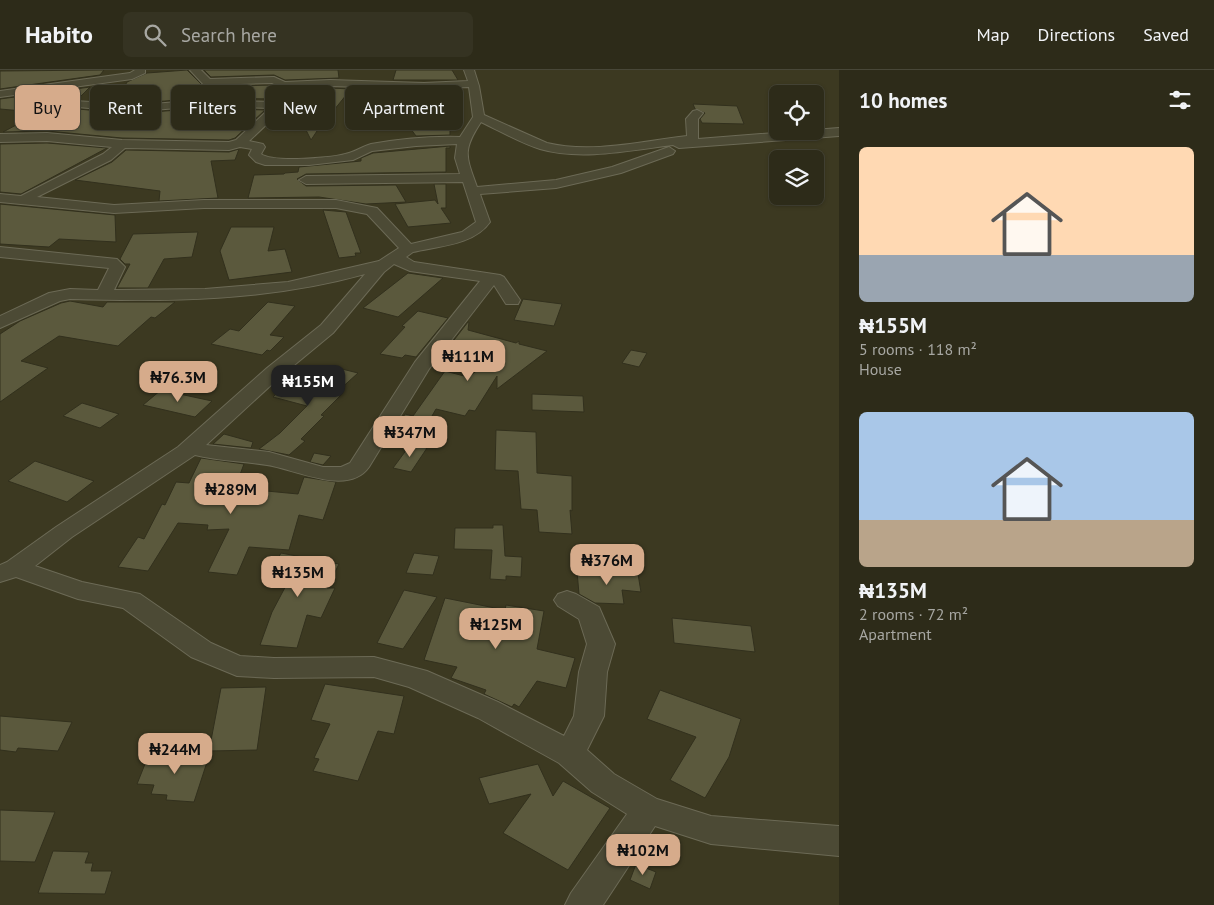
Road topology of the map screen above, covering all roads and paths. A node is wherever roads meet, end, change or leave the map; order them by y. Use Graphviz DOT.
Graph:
graph roads {
  1 [pos="153,70"];
  2 [pos="195,70"];
  3 [pos="138,72"];
  4 [pos="470,77"];
  5 [pos="126,85"];
  6 [pos="283,85"];
  7 [pos="0,94"];
  8 [pos="265,105"];
  9 [pos="161,106"];
  10 [pos="697,113"];
  11 [pos="479,117"];
  12 [pos="265,118"];
  13 [pos="839,132"];
  14 [pos="0,138"];
  15 [pos="18,138"];
  16 [pos="463,141"];
  17 [pos="701,142"];
  18 [pos="240,143"];
  19 [pos="122,144"];
  20 [pos="0,145"];
  21 [pos="616,149"];
  22 [pos="306,180"];
  23 [pos="469,184"];
  24 [pos="0,198"];
  25 [pos="23,201"];
  26 [pos="0,252"];
  27 [pos="397,256"];
  28 [pos="491,278"];
  29 [pos="104,295"];
  30 [pos="512,300"];
  31 [pos="1,322"];
  32 [pos="191,448"];
  33 [pos="8,571"];
  34 [pos="567,600"];
  35 [pos="570,754"];
  36 [pos="648,810"];
  37 [pos="839,841"];
  38 [pos="583,905"];
  1 -- 3 [label="street"];
  2 -- 6 [label="street"];
  3 -- 5 [label="street"];
  3 -- 7 [label="street"];
  4 -- 6 [label="street"];
  4 -- 11 [label="street"];
  8 -- 9 [label="street"];
  10 -- 21 [label="street"];
  11 -- 16 [label="street"];
  11 -- 21 [label="street"];
  12 -- 18 [label="street"];
  13 -- 17 [label="street"];
  14 -- 15 [label="street"];
  15 -- 19 [label="street"];
  15 -- 20 [label="street"];
  16 -- 18 [label="street"];
  16 -- 23 [label="street"];
  17 -- 21 [label="street"];
  17 -- 23 [label="street"];
  18 -- 19 [label="street"];
  19 -- 25 [label="street"];
  22 -- 23 [label="street"];
  23 -- 27 [label="street"];
  24 -- 25 [label="street"];
  25 -- 27 [label="street"];
  26 -- 29 [label="street"];
  27 -- 28 [label="street"];
  27 -- 29 [label="street"];
  27 -- 32 [label="street"];
  28 -- 30 [label="street"];
  28 -- 32 [label="street"];
  29 -- 31 [label="street"];
  32 -- 33 [label="street"];
  33 -- 35 [label="street"];
  34 -- 35 [label="street"];
  35 -- 36 [label="street"];
  36 -- 37 [label="street"];
  36 -- 38 [label="street"];
}
